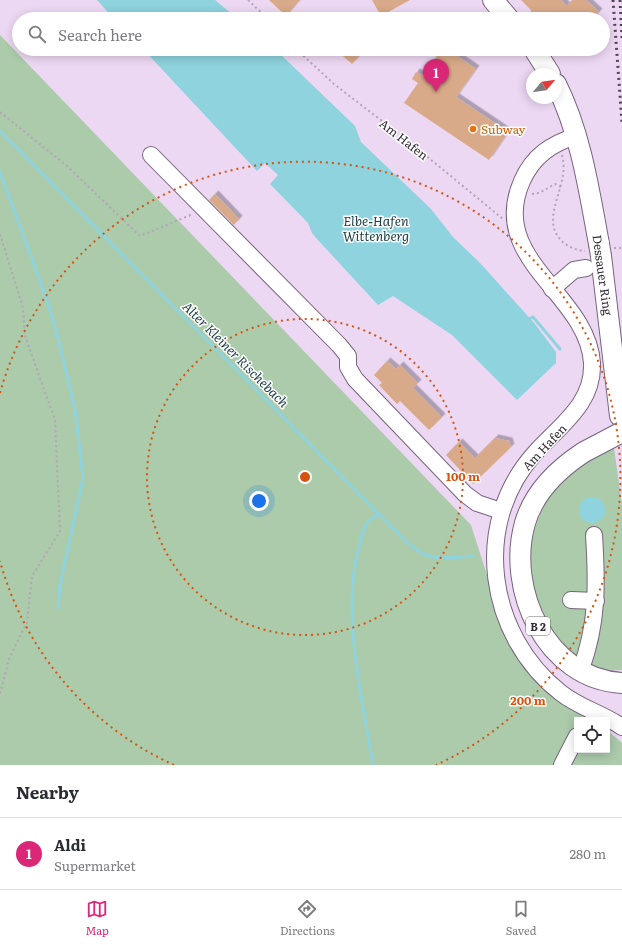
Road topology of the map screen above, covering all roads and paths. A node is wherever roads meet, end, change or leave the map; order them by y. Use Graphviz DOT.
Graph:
graph roads {
  1 [pos="248,0"];
  2 [pos="493,0"];
  3 [pos="261,12"];
  4 [pos="503,12"];
  5 [pos="304,56"];
  6 [pos="538,56"];
  7 [pos="546,68"];
  8 [pos="562,98"];
  9 [pos="0,112"];
  10 [pos="576,136"];
  11 [pos="151,155"];
  12 [pos="564,161"];
  13 [pos="561,186"];
  14 [pos="518,190"];
  15 [pos="205,209"];
  16 [pos="516,221"];
  17 [pos="0,234"];
  18 [pos="622,248"];
  19 [pos="598,253"];
  20 [pos="552,289"];
  21 [pos="621,424"];
  22 [pos="501,512"];
  23 [pos="594,535"];
  24 [pos="571,600"];
  25 [pos="596,601"];
  26 [pos="580,669"];
  27 [pos="622,683"];
  28 [pos="0,694"];
  29 [pos="586,715"];
  30 [pos="622,726"];
  31 [pos="574,742"];
  32 [pos="562,765"];
  1 -- 3 [label="path"];
  2 -- 4 [label="main road"];
  5 -- 16 [label="path, Am Hafen"];
  6 -- 7 [label="main road"];
  8 -- 10 [label="main road, Dessauer Ring"];
  9 -- 15 [label="path"];
  10 -- 14 [label="lane, Am Hafen"];
  10 -- 19 [label="main road, Dessauer Ring"];
  11 -- 15 [label="lane"];
  12 -- 13 [label="path"];
  13 -- 14 [label="path"];
  13 -- 19 [label="path"];
  14 -- 16 [label="lane, Am Hafen"];
  15 -- 22 [label="lane"];
  16 -- 20 [label="lane, Am Hafen"];
  17 -- 28 [label="path"];
  18 -- 19 [label="path"];
  19 -- 20 [label="lane"];
  19 -- 21 [label="main road, Dessauer Ring"];
  20 -- 22 [label="lane, Am Hafen"];
  21 -- 26 [label="main road, B 2, bridge"];
  22 -- 29 [label="lane, Am Hafen"];
  23 -- 25 [label="lane"];
  24 -- 25 [label="lane"];
  25 -- 26 [label="lane"];
  26 -- 27 [label="main road, B 2"];
  29 -- 30 [label="lane, Am Hafen"];
  31 -- 32 [label="lane"];
}
